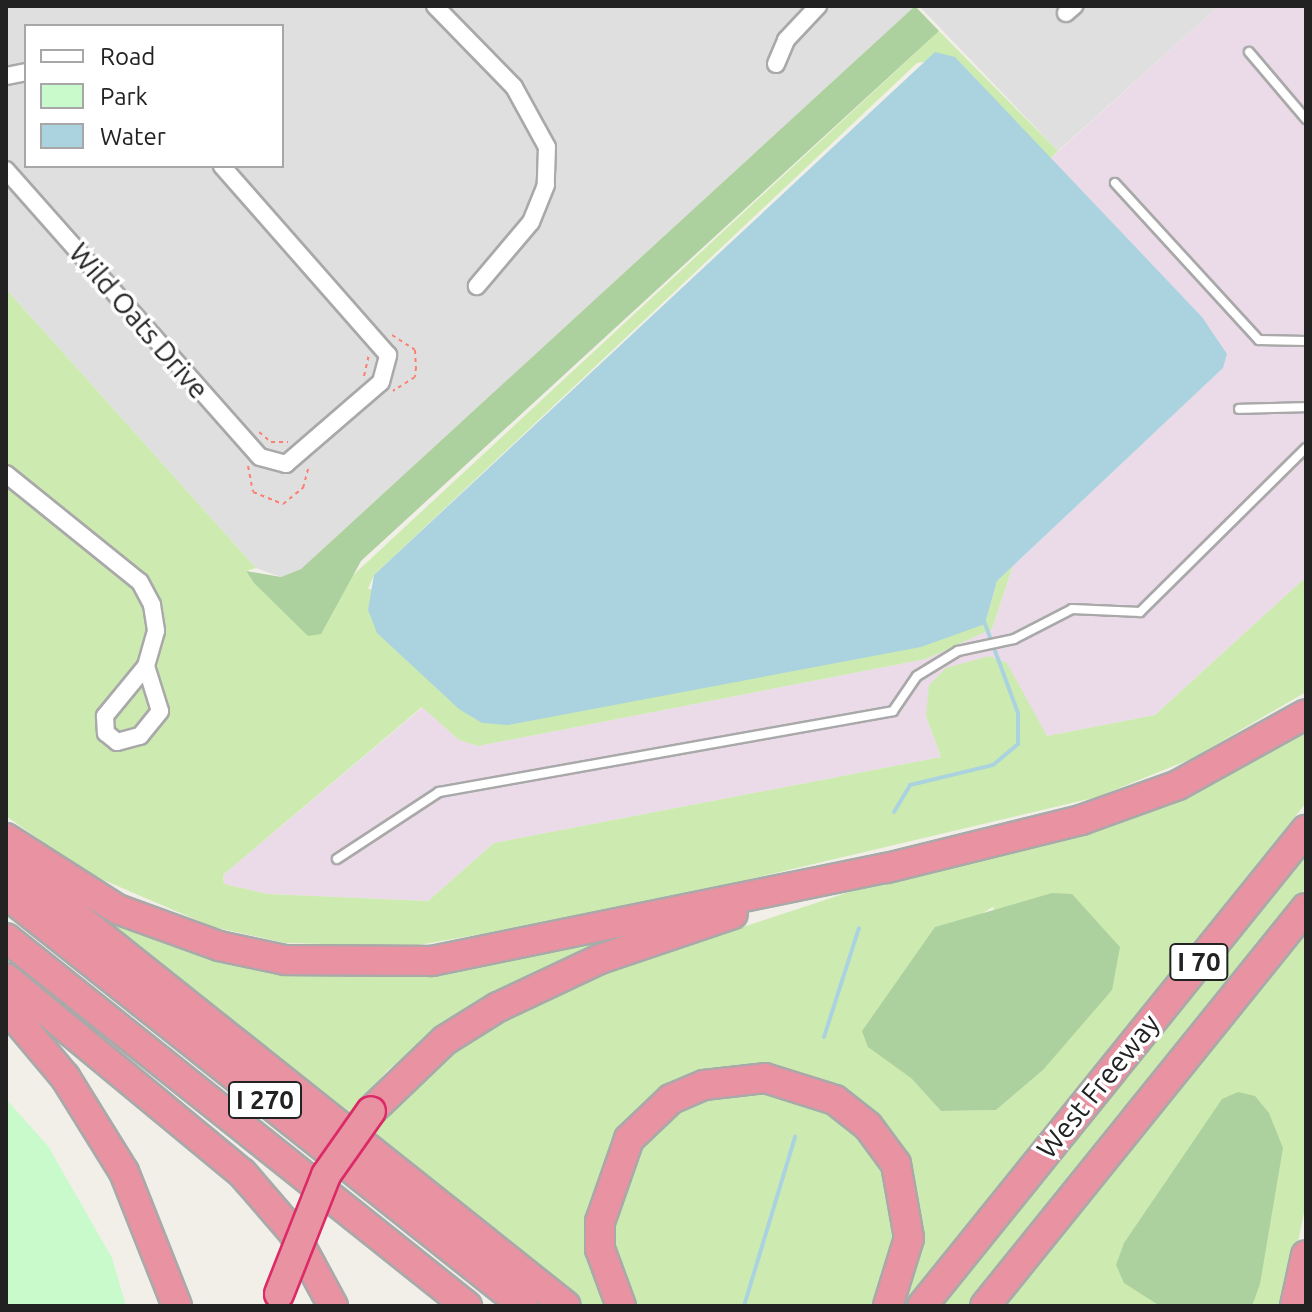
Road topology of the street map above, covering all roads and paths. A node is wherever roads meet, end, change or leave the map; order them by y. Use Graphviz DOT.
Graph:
graph roads {
  1 [pos="435,6"];
  2 [pos="818,6"];
  3 [pos="1249,52"];
  4 [pos="776,64"];
  5 [pos="1306,119"];
  6 [pos="224,168"];
  7 [pos="6,170"];
  8 [pos="1115,183"];
  9 [pos="477,286"];
  10 [pos="384,328"];
  11 [pos="1306,341"];
  12 [pos="365,347"];
  13 [pos="363,379"];
  14 [pos="382,395"];
  15 [pos="1306,407"];
  16 [pos="1239,409"];
  17 [pos="248,423"];
  18 [pos="293,442"];
  19 [pos="1306,448"];
  20 [pos="240,452"];
  21 [pos="310,462"];
  22 [pos="6,474"];
  23 [pos="146,666"];
  24 [pos="1306,714"];
  25 [pos="1306,830"];
  26 [pos="6,838"];
  27 [pos="337,859"];
  28 [pos="6,860"];
  29 [pos="887,868"];
  30 [pos="6,894"];
  31 [pos="1306,908"];
  32 [pos="6,938"];
  33 [pos="6,978"];
  34 [pos="6,1007"];
  35 [pos="1306,1255"];
  36 [pos="278,1300"];
  37 [pos="177,1306"];
  38 [pos="333,1306"];
  39 [pos="467,1306"];
  40 [pos="524,1306"];
  41 [pos="566,1306"];
  42 [pos="621,1306"];
  43 [pos="888,1306"];
  44 [pos="922,1306"];
  45 [pos="985,1306"];
  46 [pos="1295,1306"];
  1 -- 9 [label="street"];
  2 -- 4 [label="street"];
  3 -- 5 [label="lane"];
  6 -- 7 [label="street, Wild Oats Drive"];
  8 -- 11 [label="lane"];
  10 -- 14 [label="path"];
  12 -- 13 [label="path"];
  15 -- 16 [label="lane"];
  17 -- 18 [label="path"];
  19 -- 27 [label="lane"];
  20 -- 21 [label="path"];
  22 -- 23 [label="street"];
  23 -- 23 [label="street"];
  24 -- 29 [label="highway"];
  25 -- 44 [label="highway, West Freeway / I 70"];
  26 -- 29 [label="highway"];
  28 -- 41 [label="highway"];
  29 -- 36 [label="highway, bridge"];
  30 -- 40 [label="highway, I 270"];
  31 -- 45 [label="highway, West Freeway / I 70"];
  32 -- 39 [label="highway, I 270"];
  33 -- 38 [label="highway"];
  34 -- 37 [label="highway"];
  35 -- 46 [label="highway"];
  42 -- 43 [label="highway"];
}
